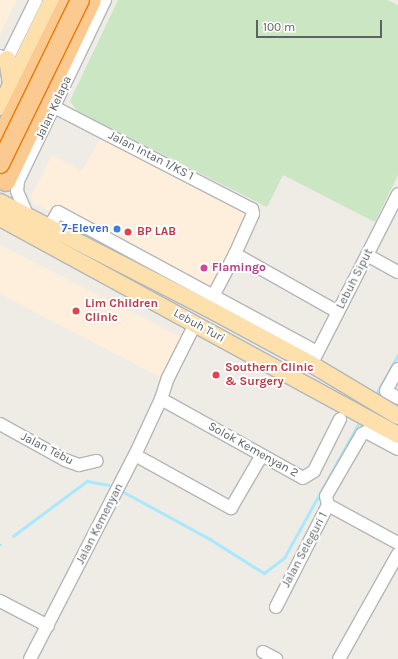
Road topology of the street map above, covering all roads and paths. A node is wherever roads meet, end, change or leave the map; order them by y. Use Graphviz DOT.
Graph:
graph roads {
  1 [pos="36,0"];
  2 [pos="52,0"];
  3 [pos="69,0"];
  4 [pos="80,0"];
  5 [pos="92,0"];
  6 [pos="105,0"];
  7 [pos="73,54"];
  8 [pos="3,58"];
  9 [pos="11,85"];
  10 [pos="0,108"];
  11 [pos="54,108"];
  12 [pos="0,139"];
  13 [pos="30,144"];
  14 [pos="0,150"];
  15 [pos="0,164"];
  16 [pos="3,188"];
  17 [pos="398,194"];
  18 [pos="0,202"];
  19 [pos="11,219"];
  20 [pos="49,228"];
  21 [pos="235,254"];
  22 [pos="367,255"];
  23 [pos="398,272"];
  24 [pos="210,302"];
  25 [pos="338,312"];
  26 [pos="199,325"];
  27 [pos="242,327"];
  28 [pos="314,358"];
  29 [pos="398,369"];
  30 [pos="398,398"];
  31 [pos="161,399"];
  32 [pos="398,416"];
  33 [pos="340,419"];
  34 [pos="364,421"];
  35 [pos="0,424"];
  36 [pos="398,435"];
  37 [pos="398,450"];
  38 [pos="135,454"];
  39 [pos="262,455"];
  40 [pos="97,461"];
  41 [pos="328,505"];
  42 [pos="398,543"];
  43 [pos="398,554"];
  44 [pos="0,601"];
  45 [pos="276,607"];
  46 [pos="48,626"];
  47 [pos="263,652"];
  48 [pos="30,659"];
  49 [pos="276,659"];
  50 [pos="339,659"];
  1 -- 8 [label="street"];
  2 -- 9 [label="main road"];
  3 -- 12 [label="highway"];
  4 -- 15 [label="highway, bridge"];
  5 -- 7 [label="highway"];
  6 -- 7 [label="street, Jalan Kelapa"];
  7 -- 11 [label="street, Jalan Kelapa"];
  7 -- 13 [label="highway"];
  8 -- 9 [label="main road"];
  9 -- 10 [label="main road"];
  11 -- 13 [label="street, Jalan Kelapa"];
  11 -- 21 [label="street, Jalan Intan 1/KS 1"];
  13 -- 14 [label="main road"];
  13 -- 16 [label="highway"];
  13 -- 19 [label="street, Jalan Kelapa"];
  16 -- 19 [label="main road"];
  17 -- 22 [label="street, Lebuh Siput"];
  18 -- 19 [label="main road, Lebuh Turi"];
  19 -- 20 [label="main road, Lebuh Turi"];
  19 -- 26 [label="main road, Lebuh Turi"];
  20 -- 24 [label="main road, Lebuh Turi"];
  20 -- 24 [label="street, Lebuh Turi"];
  21 -- 24 [label="street"];
  21 -- 25 [label="street"];
  22 -- 23 [label="street"];
  22 -- 25 [label="street, Lebuh Siput"];
  24 -- 27 [label="main road, Lebuh Turi"];
  24 -- 28 [label="street"];
  25 -- 28 [label="street, Lebuh Siput"];
  26 -- 27 [label="main road"];
  26 -- 31 [label="street, Jalan Kemenyan"];
  26 -- 34 [label="main road, Lebuh Turi"];
  27 -- 28 [label="main road, Lebuh Turi"];
  28 -- 32 [label="main road, Lebuh Turi"];
  29 -- 30 [label="street"];
  31 -- 38 [label="street, Jalan Kemenyan"];
  31 -- 39 [label="street, Solok Kemenyan 2"];
  33 -- 39 [label="street, Solok Kemenyan 2"];
  34 -- 36 [label="main road, Lebuh Turi"];
  34 -- 37 [label="street, Lebuh Turi"];
  34 -- 41 [label="street, Jalan Seleguri 1"];
  35 -- 40 [label="street, Jalan Tebu"];
  38 -- 39 [label="street"];
  38 -- 46 [label="street, Jalan Kemenyan"];
  41 -- 42 [label="street"];
  41 -- 45 [label="street, Jalan Seleguri 1"];
  43 -- 50 [label="street"];
  44 -- 46 [label="street"];
  46 -- 48 [label="street, Jalan Kemenyan"];
  47 -- 49 [label="street"];
}
